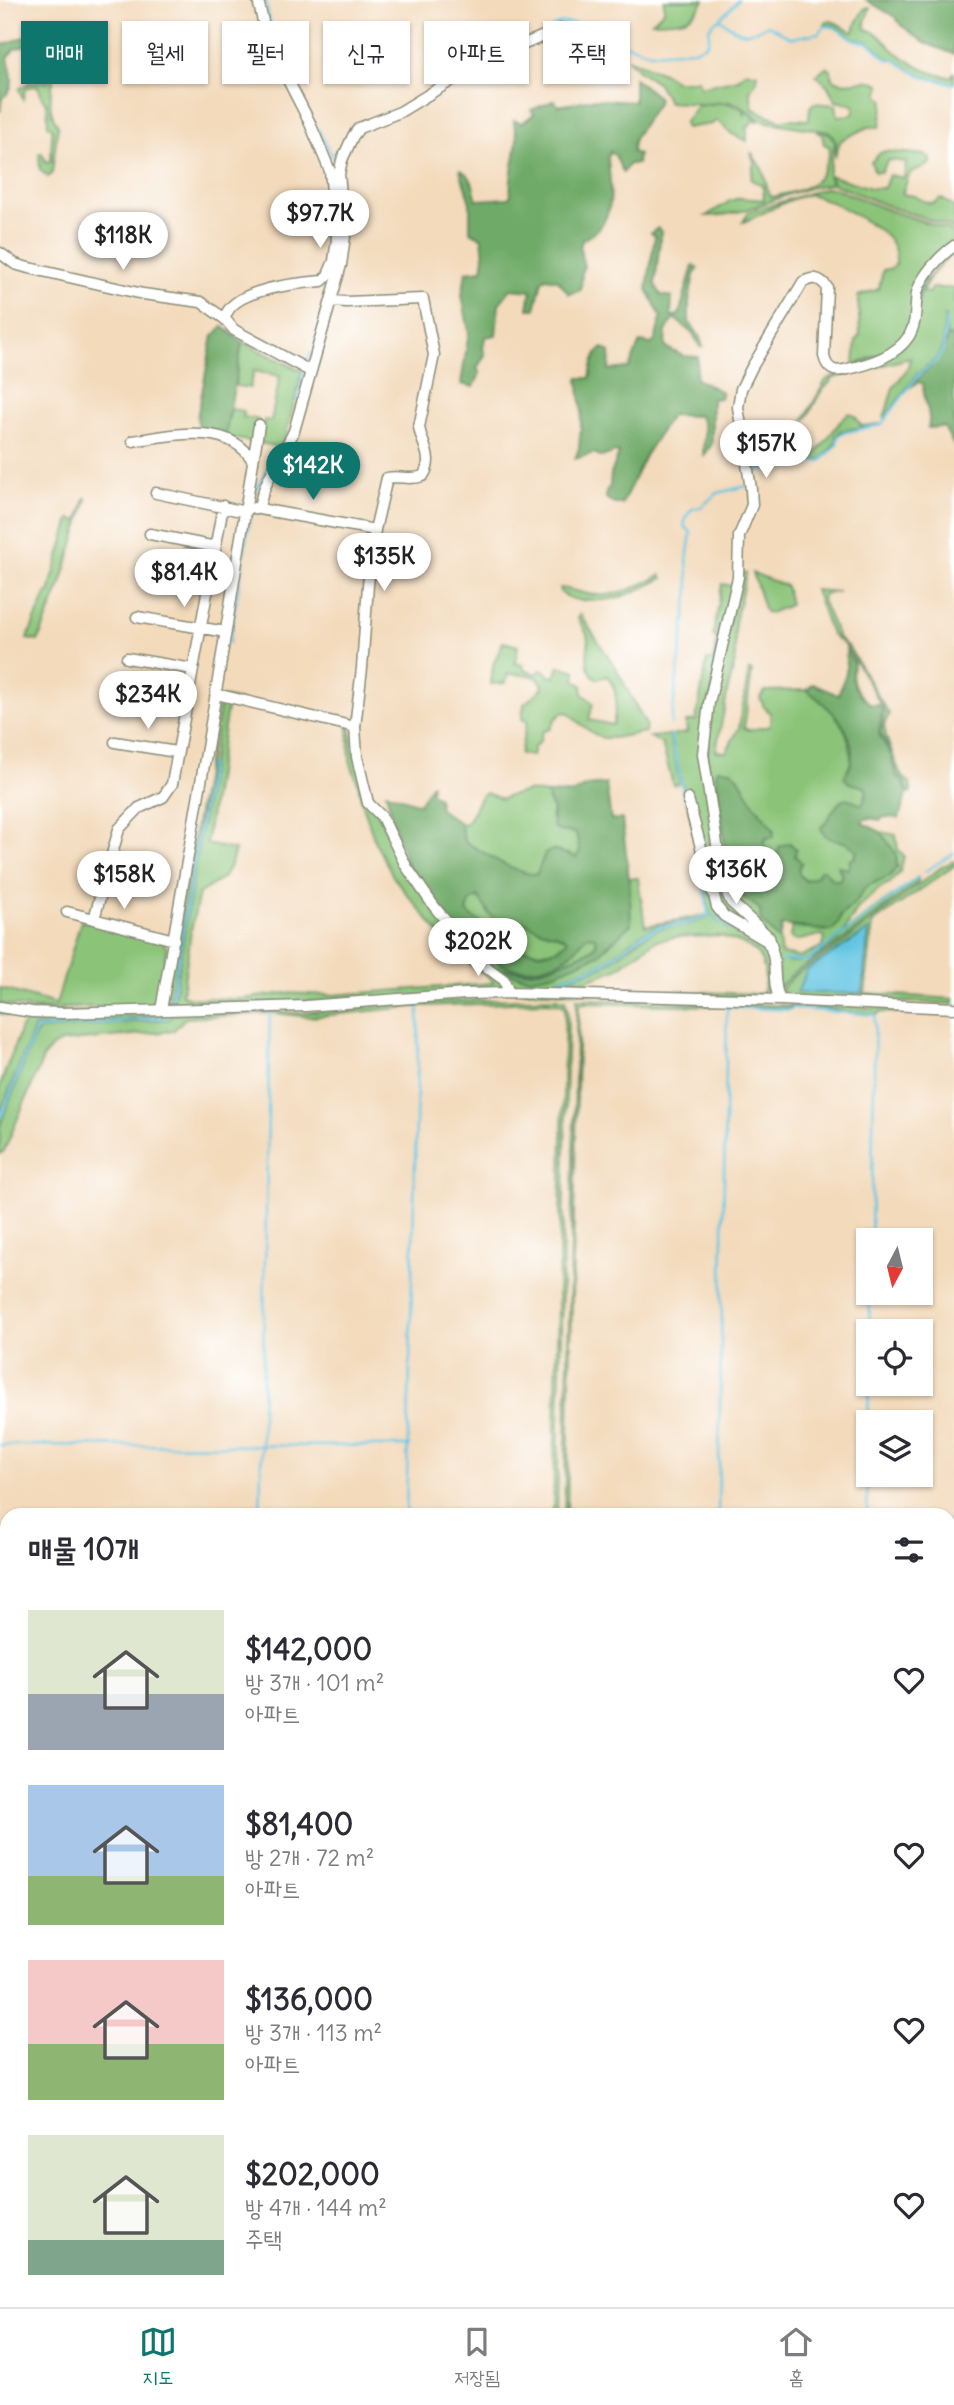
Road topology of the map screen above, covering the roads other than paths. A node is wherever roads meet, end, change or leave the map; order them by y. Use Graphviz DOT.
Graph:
graph roads {
  1 [pos="258,0"];
  2 [pos="543,36"];
  3 [pos="954,246"];
  4 [pos="0,253"];
  5 [pos="331,301"];
  6 [pos="225,319"];
  7 [pos="310,371"];
  8 [pos="259,425"];
  9 [pos="133,441"];
  10 [pos="253,461"];
  11 [pos="156,493"];
  12 [pos="223,506"];
  13 [pos="259,508"];
  14 [pos="246,510"];
  15 [pos="376,530"];
  16 [pos="150,534"];
  17 [pos="216,547"];
  18 [pos="147,576"];
  19 [pos="208,588"];
  20 [pos="137,617"];
  21 [pos="201,628"];
  22 [pos="226,632"];
  23 [pos="127,658"];
  24 [pos="193,669"];
  25 [pos="216,694"];
  26 [pos="124,700"];
  27 [pos="185,709"];
  28 [pos="355,727"];
  29 [pos="115,742"];
  30 [pos="176,752"];
  31 [pos="688,799"];
  32 [pos="67,912"];
  33 [pos="94,919"];
  34 [pos="174,940"];
  35 [pos="772,947"];
  36 [pos="509,993"];
  37 [pos="780,1000"];
  38 [pos="0,1007"];
  39 [pos="954,1008"];
  40 [pos="161,1010"];
  1 -- 6 [label="street"];
  2 -- 5 [label="street"];
  3 -- 35 [label="street"];
  4 -- 6 [label="street"];
  5 -- 7 [label="street"];
  5 -- 15 [label="street"];
  6 -- 7 [label="street"];
  7 -- 13 [label="street"];
  8 -- 10 [label="street"];
  9 -- 10 [label="street"];
  10 -- 14 [label="street"];
  11 -- 12 [label="street"];
  12 -- 14 [label="street"];
  12 -- 17 [label="street"];
  13 -- 14 [label="street"];
  13 -- 15 [label="street"];
  14 -- 22 [label="street"];
  15 -- 28 [label="street"];
  16 -- 17 [label="street"];
  17 -- 19 [label="street"];
  18 -- 19 [label="street"];
  19 -- 21 [label="street"];
  20 -- 21 [label="street"];
  21 -- 22 [label="street"];
  21 -- 24 [label="street"];
  22 -- 25 [label="street"];
  23 -- 24 [label="street"];
  24 -- 27 [label="street"];
  25 -- 28 [label="street"];
  25 -- 34 [label="street"];
  26 -- 27 [label="street"];
  27 -- 30 [label="street"];
  28 -- 36 [label="street"];
  29 -- 30 [label="street"];
  30 -- 33 [label="street"];
  31 -- 35 [label="street"];
  32 -- 33 [label="street"];
  33 -- 34 [label="street"];
  34 -- 40 [label="street"];
  35 -- 37 [label="street"];
  36 -- 37 [label="street"];
  36 -- 40 [label="street"];
  37 -- 39 [label="street"];
  38 -- 40 [label="street"];
}
